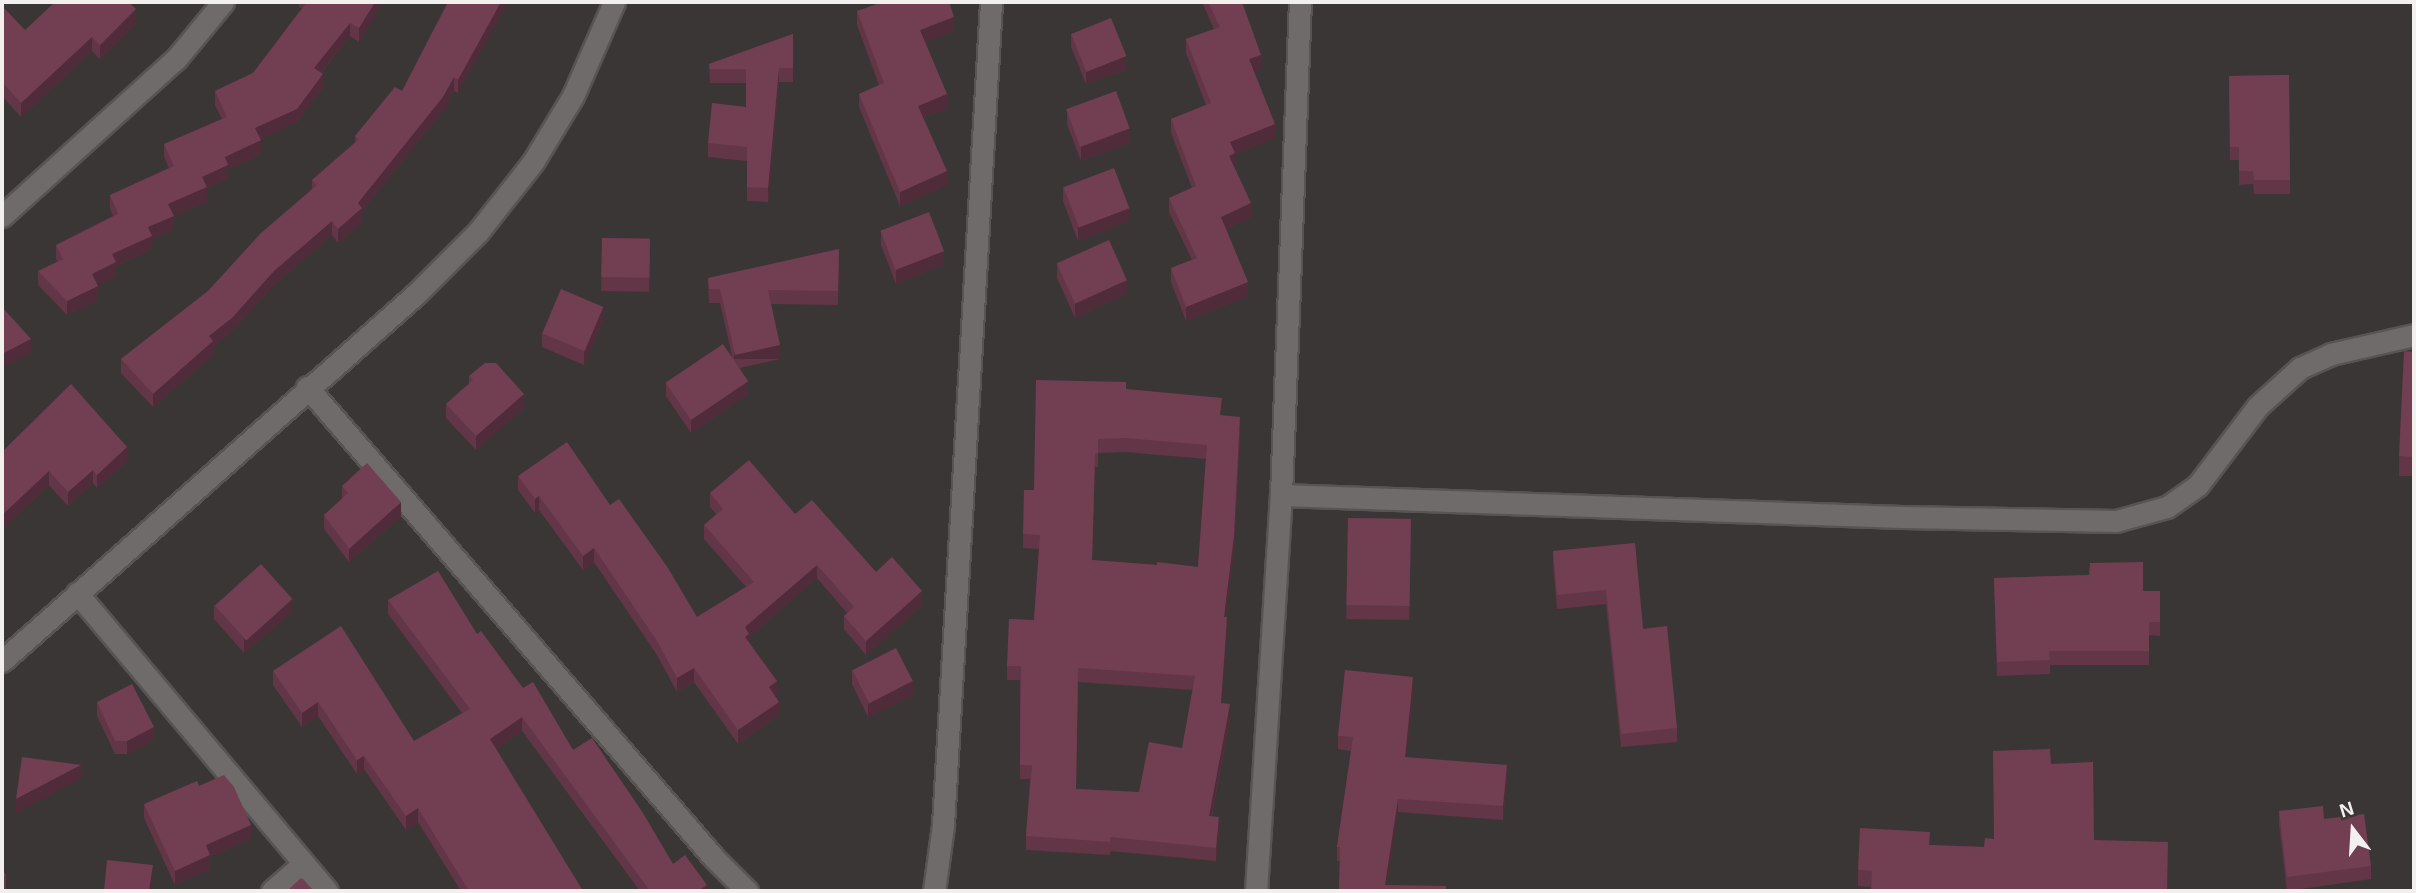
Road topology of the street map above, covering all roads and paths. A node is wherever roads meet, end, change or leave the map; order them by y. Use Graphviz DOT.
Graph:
graph roads {
  1 [pos="223,2"];
  2 [pos="614,2"];
  3 [pos="991,2"];
  4 [pos="1300,2"];
  5 [pos="2,216"];
  6 [pos="2414,335"];
  7 [pos="307,387"];
  8 [pos="1281,495"];
  9 [pos="77,593"];
  10 [pos="4,653"];
  11 [pos="303,864"];
  12 [pos="272,891"];
  13 [pos="327,891"];
  14 [pos="747,891"];
  15 [pos="934,891"];
  16 [pos="1256,891"];
  1 -- 5 [label="street"];
  2 -- 7 [label="street"];
  3 -- 15 [label="street"];
  4 -- 8 [label="street"];
  6 -- 8 [label="street"];
  7 -- 9 [label="street"];
  7 -- 14 [label="street"];
  8 -- 16 [label="street"];
  9 -- 10 [label="street"];
  9 -- 11 [label="street"];
  11 -- 12 [label="street"];
  11 -- 13 [label="street"];
}
